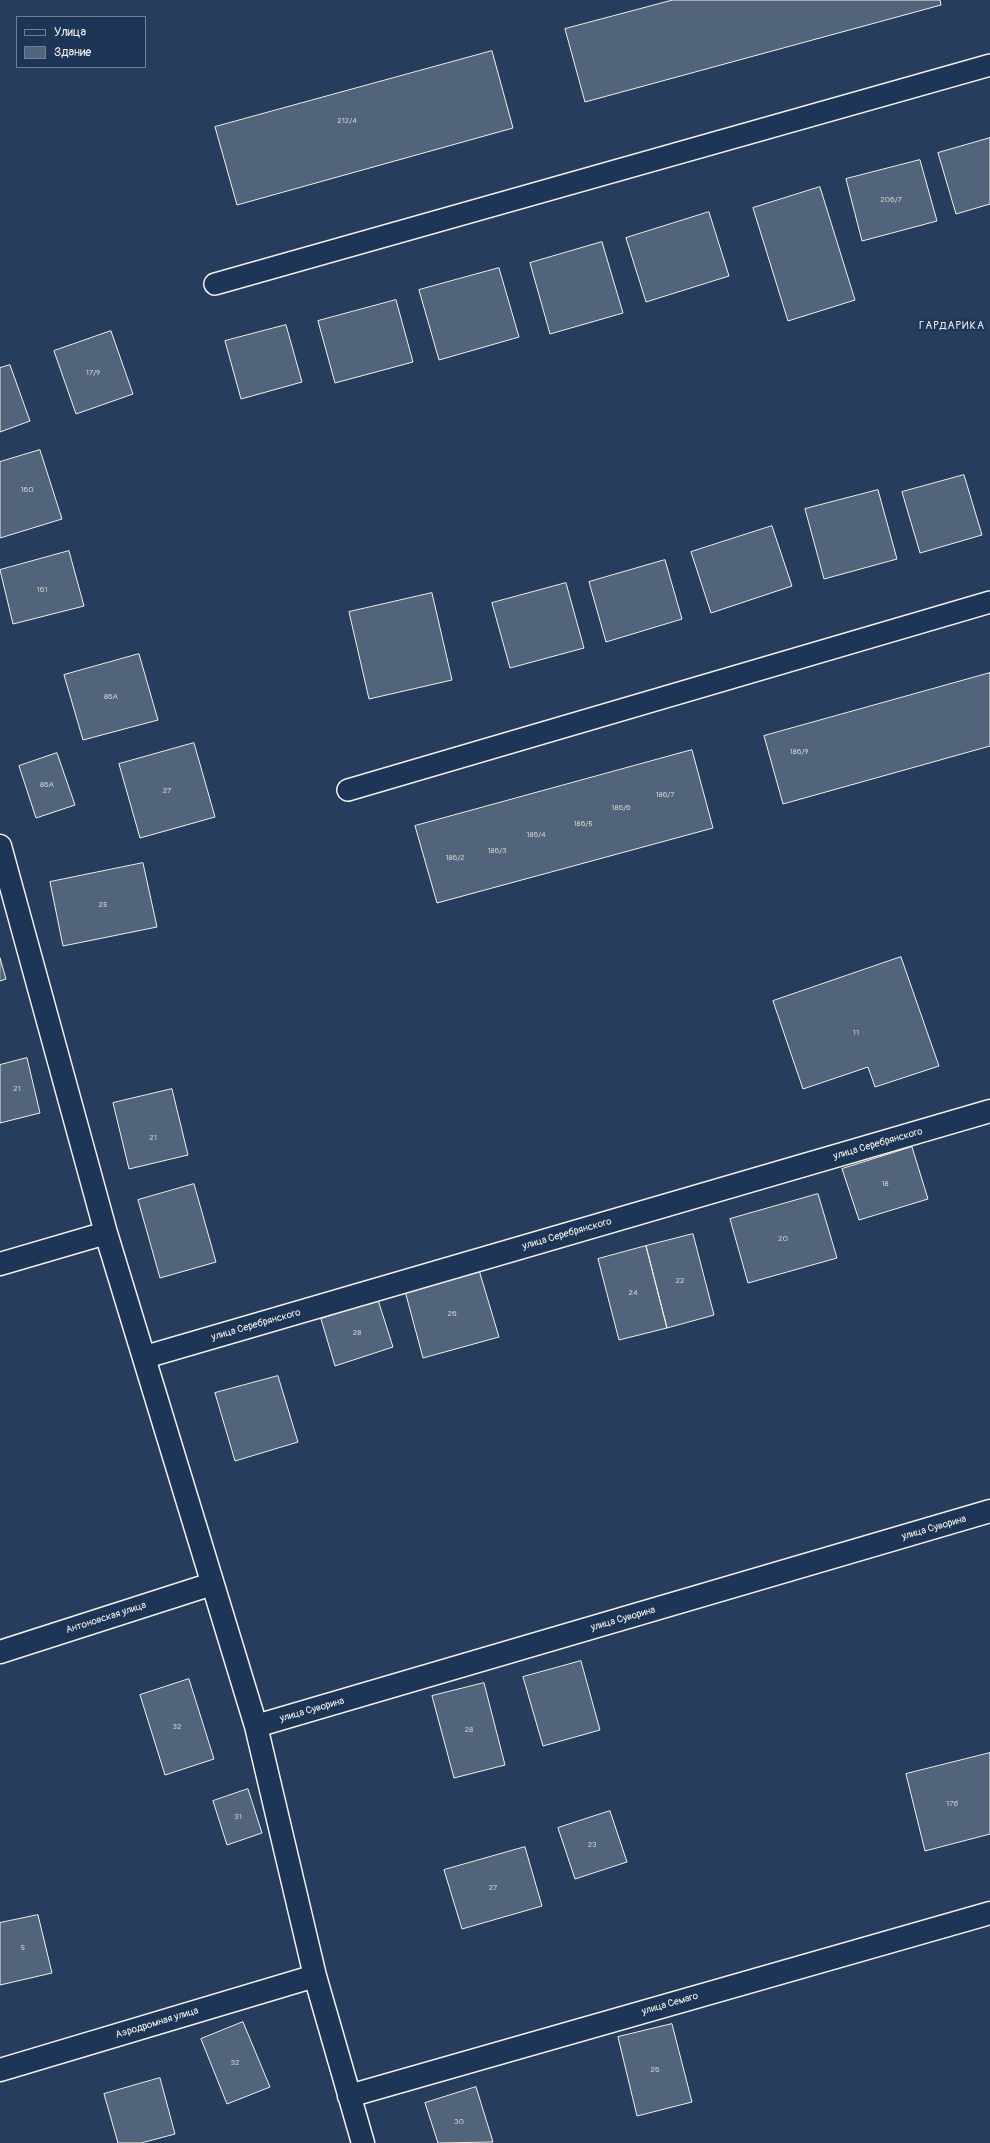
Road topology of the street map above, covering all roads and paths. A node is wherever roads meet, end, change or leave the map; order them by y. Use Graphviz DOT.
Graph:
graph roads {
  1 [pos="990,65"];
  2 [pos="215,284"];
  3 [pos="990,602"];
  4 [pos="348,790"];
  5 [pos="0,846"];
  6 [pos="5,884"];
  7 [pos="990,1111"];
  8 [pos="106,1233"];
  9 [pos="0,1264"];
  10 [pos="145,1357"];
  11 [pos="990,1511"];
  12 [pos="212,1584"];
  13 [pos="0,1652"];
  14 [pos="256,1726"];
  15 [pos="990,1913"];
  16 [pos="315,1976"];
  17 [pos="0,2070"];
  18 [pos="349,2096"];
  19 [pos="363,2143"];
  1 -- 2 [label="lane"];
  3 -- 4 [label="lane"];
  5 -- 6 [label="street"];
  6 -- 8 [label="street"];
  7 -- 10 [label="street, улица Серебрянского"];
  8 -- 9 [label="street"];
  8 -- 10 [label="street"];
  10 -- 12 [label="street"];
  11 -- 14 [label="street, улица Суворина"];
  12 -- 13 [label="street, Антоновская улица"];
  12 -- 14 [label="street"];
  14 -- 16 [label="street"];
  15 -- 18 [label="street, улица Семаго"];
  16 -- 17 [label="street, Аэродромная улица"];
  16 -- 18 [label="street"];
  18 -- 19 [label="street"];
}
